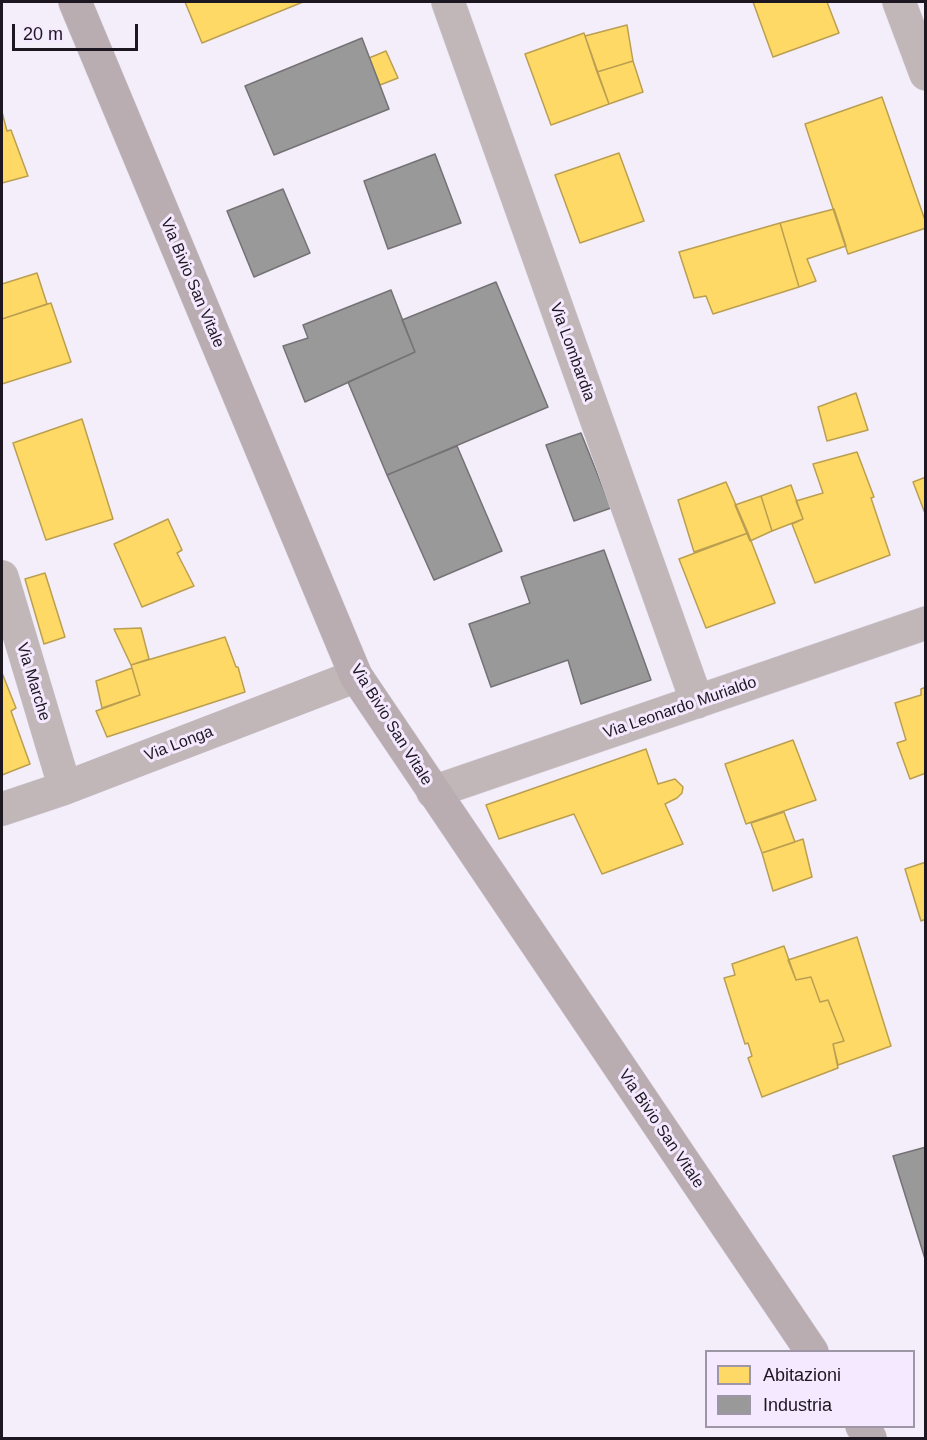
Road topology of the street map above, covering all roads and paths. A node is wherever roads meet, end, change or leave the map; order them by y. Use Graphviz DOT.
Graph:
graph roads {
  1 [pos="75,2"];
  2 [pos="448,2"];
  3 [pos="899,2"];
  4 [pos="926,74"];
  5 [pos="2,577"];
  6 [pos="926,623"];
  7 [pos="356,676"];
  8 [pos="697,702"];
  9 [pos="65,788"];
  10 [pos="433,792"];
  11 [pos="2,809"];
  12 [pos="811,1350"];
  1 -- 7 [label="main road, Via Bivio San Vitale"];
  2 -- 8 [label="street, Via Lombardia"];
  3 -- 4 [label="street"];
  5 -- 9 [label="street, Via Marche"];
  6 -- 8 [label="street, Via Leonardo Murialdo"];
  7 -- 9 [label="street, Via Longa"];
  7 -- 10 [label="main road, Via Bivio San Vitale"];
  8 -- 10 [label="street, Via Leonardo Murialdo"];
  9 -- 11 [label="street, Via Longa"];
  10 -- 12 [label="main road, Via Bivio San Vitale"];
}
